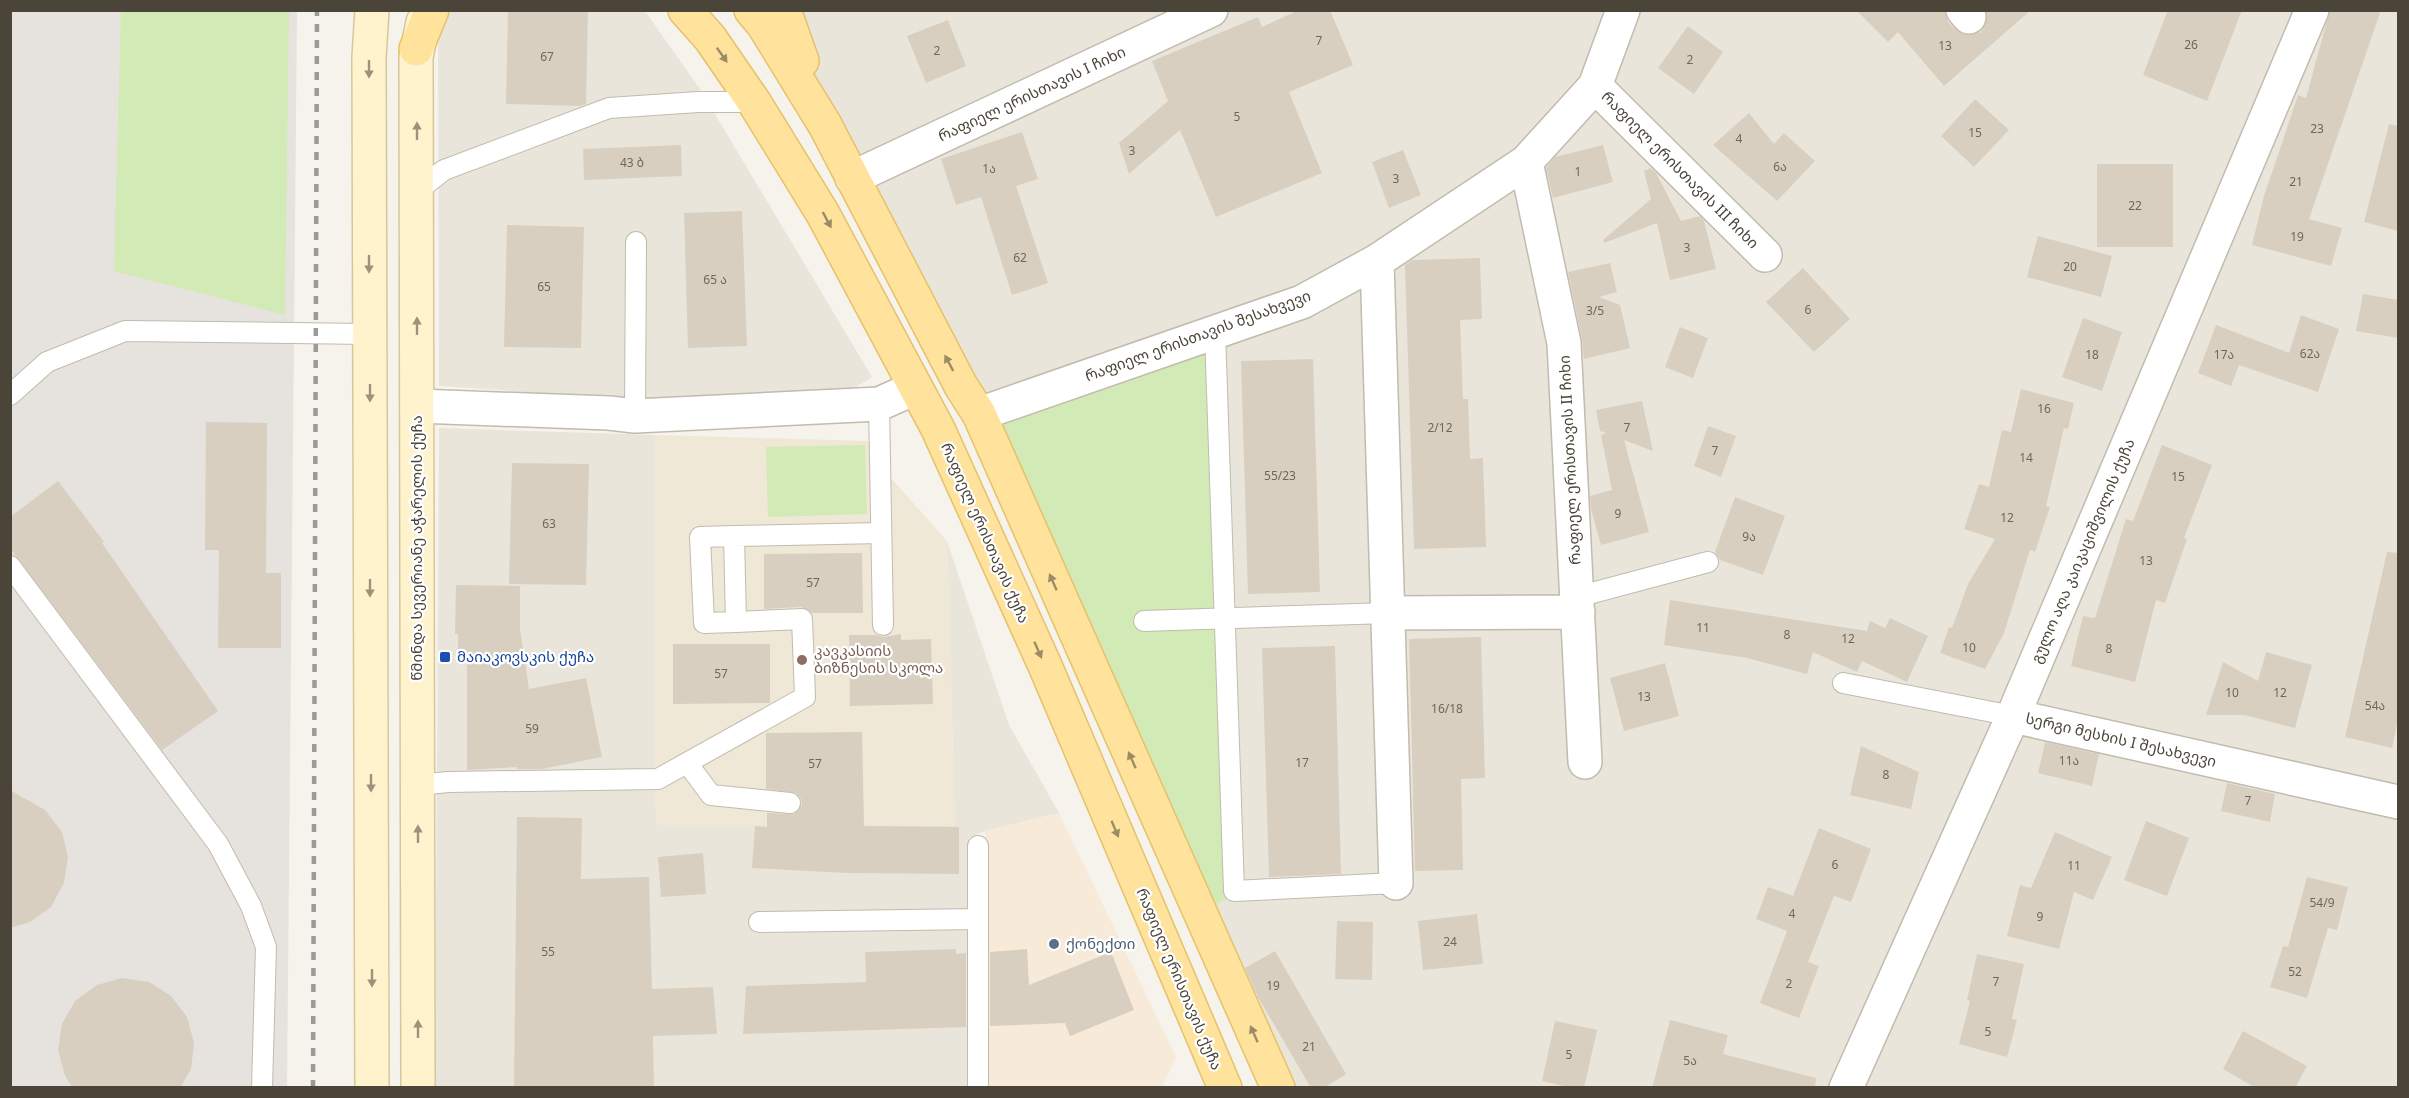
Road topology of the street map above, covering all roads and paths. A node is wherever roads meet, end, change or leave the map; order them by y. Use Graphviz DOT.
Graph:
graph roads {
  1 [pos="372,10"];
  2 [pos="426,10"];
  3 [pos="432,10"];
  4 [pos="685,10"];
  5 [pos="751,10"];
  6 [pos="784,10"];
  7 [pos="1211,10"];
  8 [pos="1623,10"];
  9 [pos="2313,10"];
  10 [pos="417,49"];
  11 [pos="1595,86"];
  12 [pos="754,102"];
  13 [pos="825,125"];
  14 [pos="1526,162"];
  15 [pos="852,178"];
  16 [pos="417,191"];
  17 [pos="636,242"];
  18 [pos="1765,255"];
  19 [pos="1377,261"];
  20 [pos="1215,332"];
  21 [pos="369,334"];
  22 [pos="915,388"];
  23 [pos="10,395"];
  24 [pos="879,404"];
  25 [pos="417,406"];
  26 [pos="979,414"];
  27 [pos="634,416"];
  28 [pos="881,533"];
  29 [pos="734,536"];
  30 [pos="1708,562"];
  31 [pos="10,566"];
  32 [pos="1577,604"];
  33 [pos="1388,613"];
  34 [pos="1225,618"];
  35 [pos="1144,621"];
  36 [pos="736,622"];
  37 [pos="883,625"];
  38 [pos="1843,683"];
  39 [pos="2013,716"];
  40 [pos="1585,762"];
  41 [pos="687,763"];
  42 [pos="417,785"];
  43 [pos="2398,802"];
  44 [pos="790,803"];
  45 [pos="978,846"];
  46 [pos="1396,883"];
  47 [pos="978,919"];
  48 [pos="759,922"];
  49 [pos="262,1088"];
  50 [pos="372,1088"];
  51 [pos="418,1088"];
  52 [pos="978,1088"];
  53 [pos="1225,1088"];
  54 [pos="1278,1088"];
  55 [pos="1846,1088"];
  1 -- 21 [label="main road, one-way"];
  2 -- 10 [label="main road, წმინდა სევერიანე აჭარელის ქუჩა"];
  3 -- 10 [label="main road"];
  4 -- 12 [label="main road, რაფიელ ერისთავის ქუჩა, one-way"];
  5 -- 13 [label="main road"];
  6 -- 13 [label="main road"];
  7 -- 15 [label="street, რაფიელ ერისთავის I ჩიხი"];
  8 -- 11 [label="street, რაფიელ ერისთავის შესახვევი"];
  9 -- 39 [label="street, გულო აღა კაიკაციშვილის ქუჩა"];
  16 -- 10 [label="main road, წმინდა სევერიანე აჭარელის ქუჩა, one-way"];
  11 -- 14 [label="street, რაფიელ ერისთავის შესახვევი"];
  11 -- 18 [label="street, რაფიელ ერისთავის III ჩიხი"];
  12 -- 16 [label="lane"];
  12 -- 22 [label="main road, რაფიელ ერისთავის ქუჩა, one-way"];
  13 -- 15 [label="main road"];
  14 -- 19 [label="street, რაფიელ ერისთავის შესახვევი"];
  14 -- 32 [label="street, რაფიელ ერისთავის II ჩიხი"];
  26 -- 15 [label="main road, one-way"];
  25 -- 16 [label="main road, წმინდა სევერიანე აჭარელის ქუჩა, one-way"];
  17 -- 27 [label="lane"];
  19 -- 20 [label="street, რაფიელ ერისთავის შესახვევი"];
  19 -- 33 [label="street"];
  20 -- 26 [label="street, რაფიელ ერისთავის შესახვევი"];
  20 -- 34 [label="lane"];
  21 -- 23 [label="lane"];
  21 -- 50 [label="main road, one-way"];
  22 -- 24 [label="street"];
  22 -- 53 [label="main road, რაფიელ ერისთავის ქუჩა, one-way"];
  24 -- 27 [label="street"];
  24 -- 28 [label="lane"];
  25 -- 27 [label="street"];
  25 -- 42 [label="main road, წმინდა სევერიანე აჭარელის ქუჩა"];
  54 -- 26 [label="main road, one-way"];
  28 -- 29 [label="lane"];
  28 -- 37 [label="lane"];
  29 -- 36 [label="lane"];
  29 -- 36 [label="lane"];
  30 -- 32 [label="lane"];
  31 -- 49 [label="lane"];
  32 -- 33 [label="street"];
  32 -- 40 [label="street, რაფიელ ერისთავის II ჩიხი"];
  33 -- 34 [label="lane"];
  33 -- 46 [label="street"];
  34 -- 35 [label="lane"];
  34 -- 46 [label="lane"];
  36 -- 41 [label="lane"];
  38 -- 39 [label="lane, სერგი მესხის I შესახვევი"];
  39 -- 43 [label="street, სერგი მესხის I შესახვევი"];
  39 -- 55 [label="street, გულო აღა კაიკაციშვილის ქუჩა"];
  41 -- 42 [label="lane"];
  41 -- 44 [label="lane"];
  51 -- 42 [label="main road, წმინდა სევერიანე აჭარელის ქუჩა, one-way"];
  45 -- 47 [label="lane"];
  47 -- 48 [label="lane"];
  47 -- 52 [label="lane"];
}
